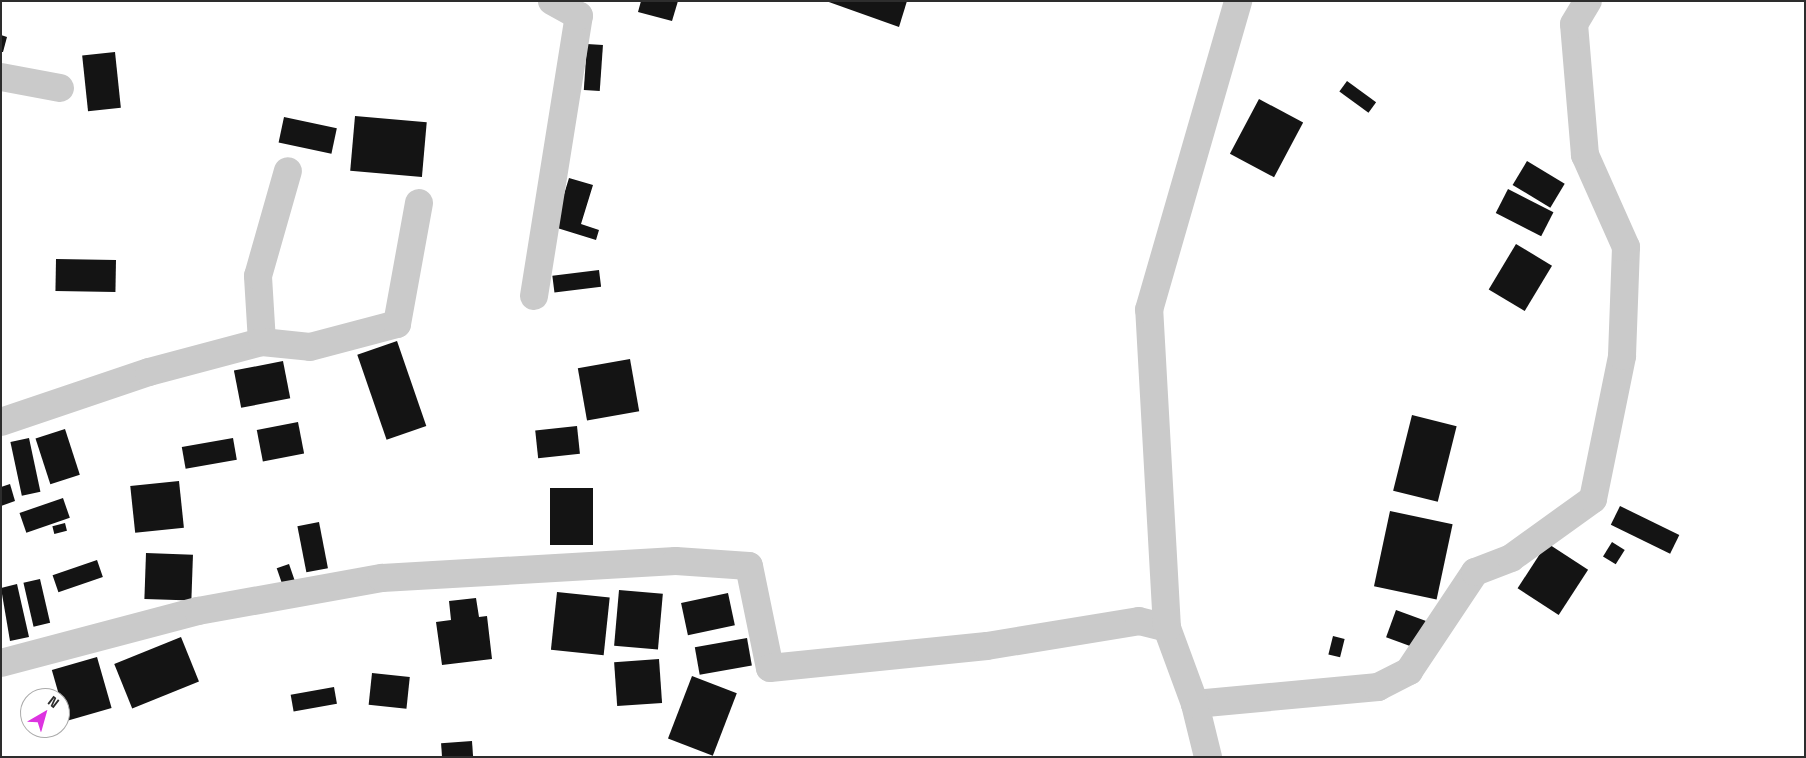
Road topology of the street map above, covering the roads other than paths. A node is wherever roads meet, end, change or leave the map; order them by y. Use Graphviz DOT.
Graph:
graph roads {
  1 [pos="552,1"];
  2 [pos="1238,1"];
  3 [pos="1588,1"];
  4 [pos="1,77"];
  5 [pos="60,88"];
  6 [pos="288,171"];
  7 [pos="419,203"];
  8 [pos="534,296"];
  9 [pos="262,342"];
  10 [pos="1,422"];
  11 [pos="1167,628"];
  12 [pos="1,664"];
  13 [pos="1196,704"];
  14 [pos="1208,757"];
  1 -- 8 [label="street"];
  2 -- 11 [label="street"];
  3 -- 13 [label="street"];
  4 -- 5 [label="street"];
  6 -- 9 [label="street"];
  7 -- 9 [label="street"];
  9 -- 10 [label="street"];
  11 -- 12 [label="street"];
  11 -- 13 [label="street"];
  13 -- 14 [label="street"];
}
